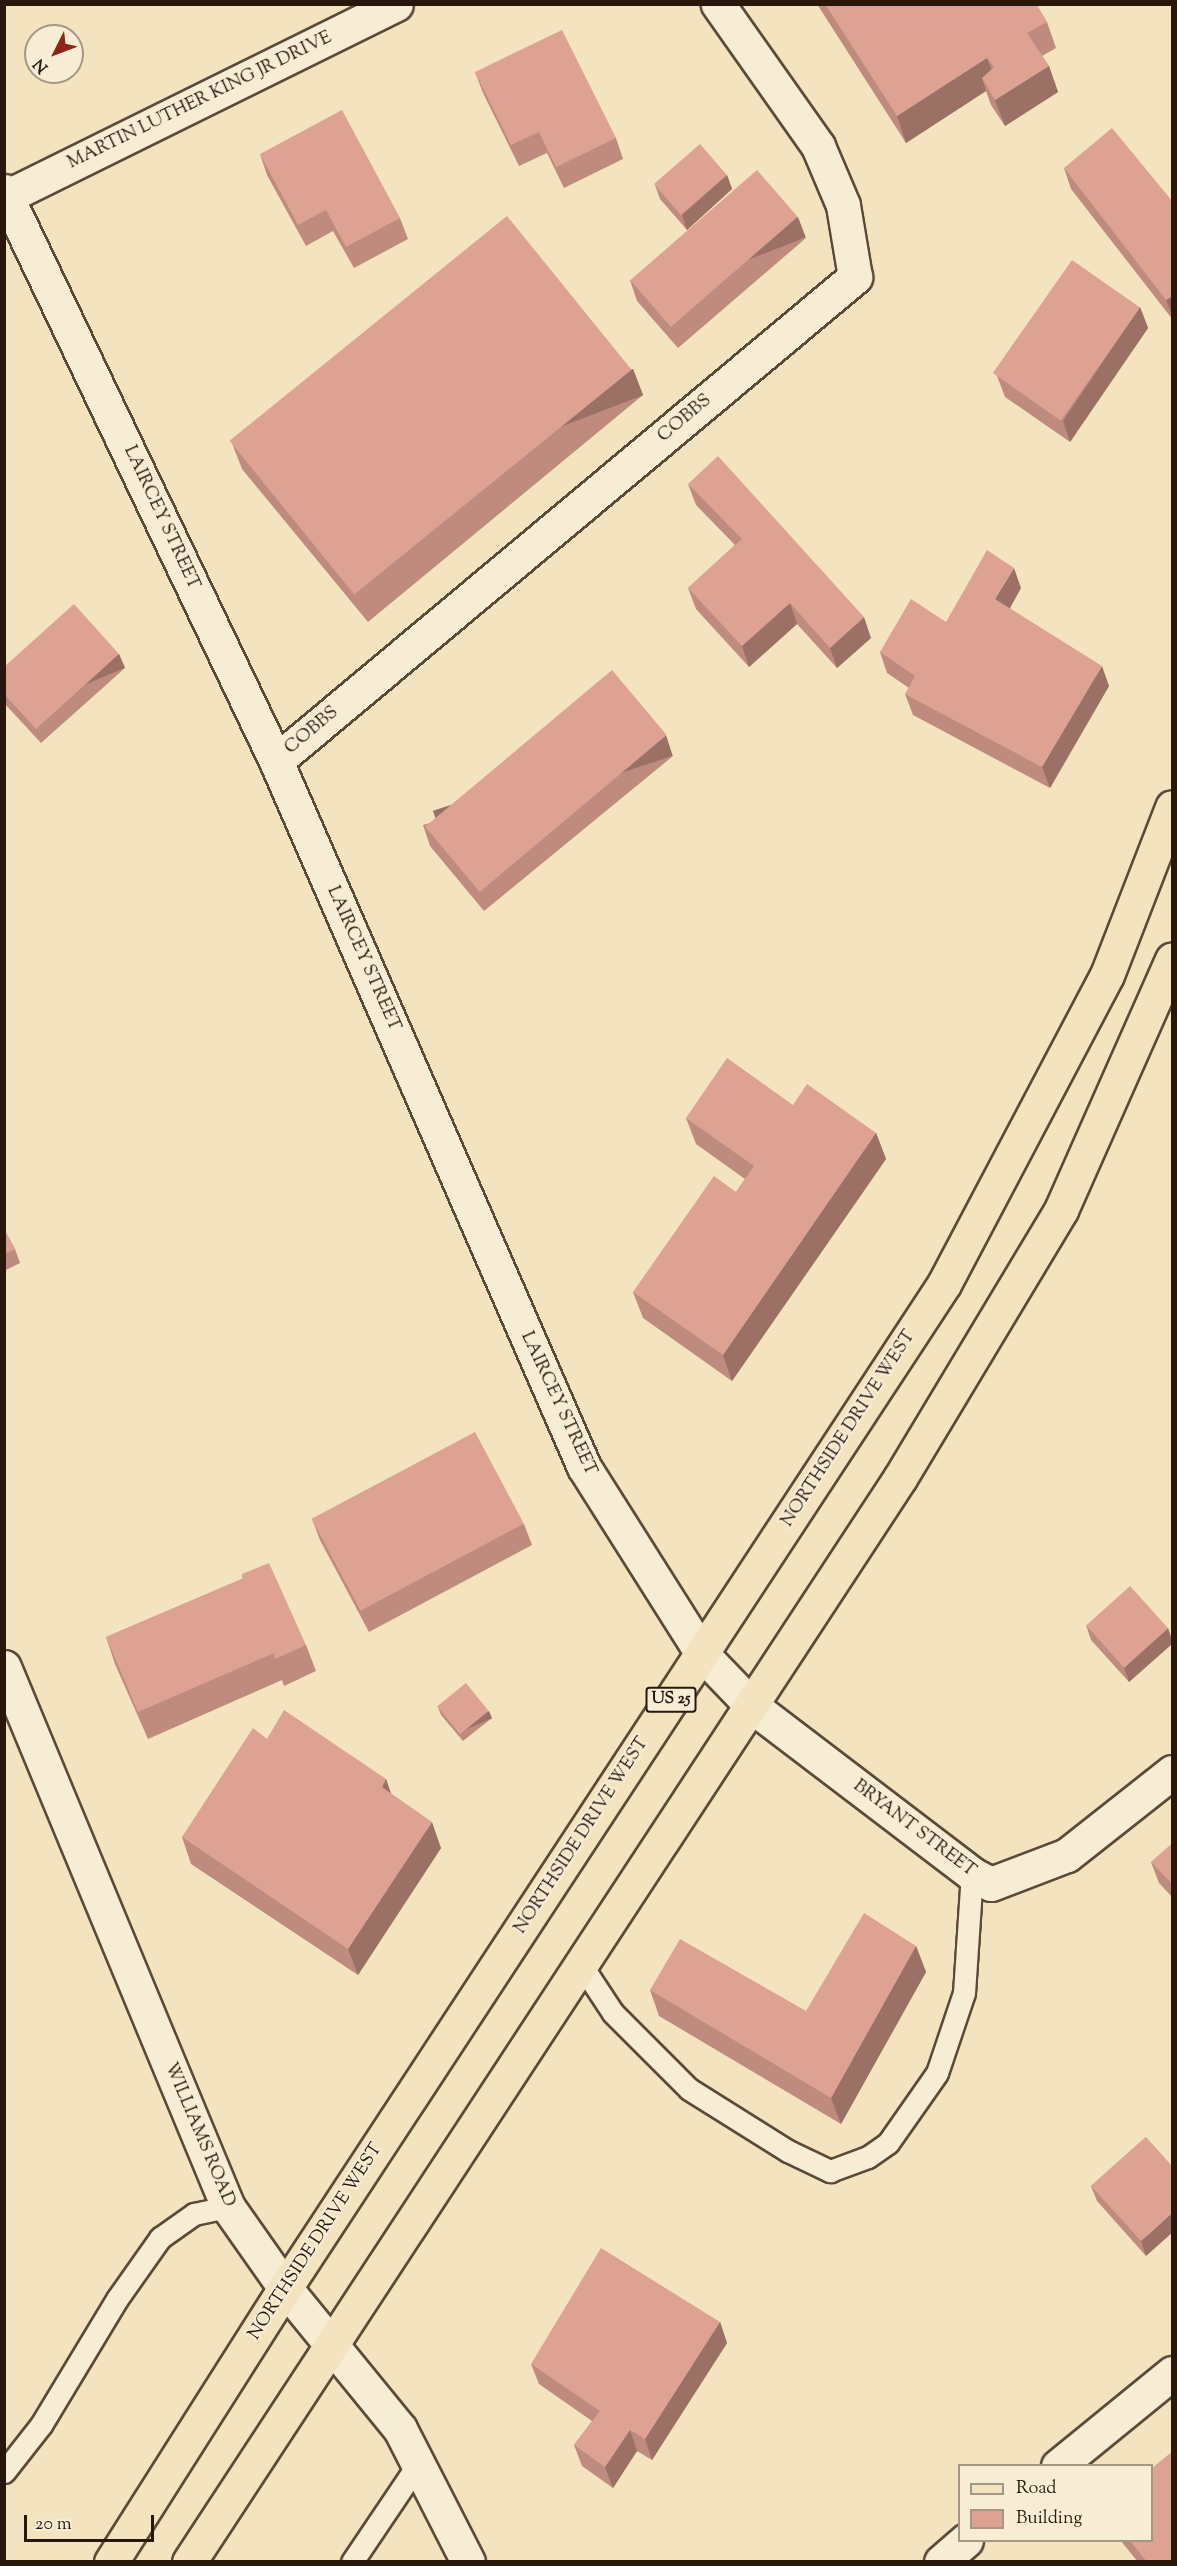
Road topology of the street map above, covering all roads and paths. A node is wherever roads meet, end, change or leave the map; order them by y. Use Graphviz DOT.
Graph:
graph roads {
  1 [pos="396,4"];
  2 [pos="718,4"];
  3 [pos="6,195"];
  4 [pos="276,761"];
  5 [pos="1173,807"];
  6 [pos="1173,959"];
  7 [pos="702,1654"];
  8 [pos="4,1667"];
  9 [pos="753,1707"];
  10 [pos="1173,1772"];
  11 [pos="972,1874"];
  12 [pos="582,1965"];
  13 [pos="228,2207"];
  14 [pos="285,2288"];
  15 [pos="330,2345"];
  16 [pos="1173,2373"];
  17 [pos="418,2464"];
  18 [pos="1060,2464"];
  19 [pos="4,2472"];
  20 [pos="965,2542"];
  21 [pos="111,2562"];
  22 [pos="189,2562"];
  23 [pos="352,2562"];
  24 [pos="468,2562"];
  25 [pos="941,2562"];
  1 -- 3 [label="street, MARTIN LUTHER KING JR DRIVE"];
  2 -- 4 [label="street, COBBS"];
  3 -- 4 [label="street, LAIRCEY STREET"];
  4 -- 7 [label="street, LAIRCEY STREET"];
  5 -- 7 [label="main road, NORTHSIDE DRIVE WEST / US 25"];
  6 -- 9 [label="main road"];
  7 -- 9 [label="street, LAIRCEY STREET"];
  7 -- 14 [label="main road, NORTHSIDE DRIVE WEST / US 25"];
  8 -- 13 [label="street, WILLIAMS ROAD"];
  9 -- 11 [label="street, BRYANT STREET"];
  9 -- 12 [label="main road"];
  10 -- 11 [label="street, BRYANT STREET"];
  11 -- 12 [label="lane"];
  12 -- 15 [label="main road"];
  13 -- 14 [label="street, WILLIAMS ROAD"];
  13 -- 19 [label="lane"];
  14 -- 15 [label="street, WILLIAMS ROAD"];
  14 -- 21 [label="main road, NORTHSIDE DRIVE WEST / US 25"];
  15 -- 17 [label="street, WILLIAMS ROAD"];
  15 -- 22 [label="main road"];
  16 -- 18 [label="street"];
  17 -- 23 [label="lane"];
  17 -- 24 [label="street, WILLIAMS ROAD"];
  20 -- 25 [label="street"];
}
